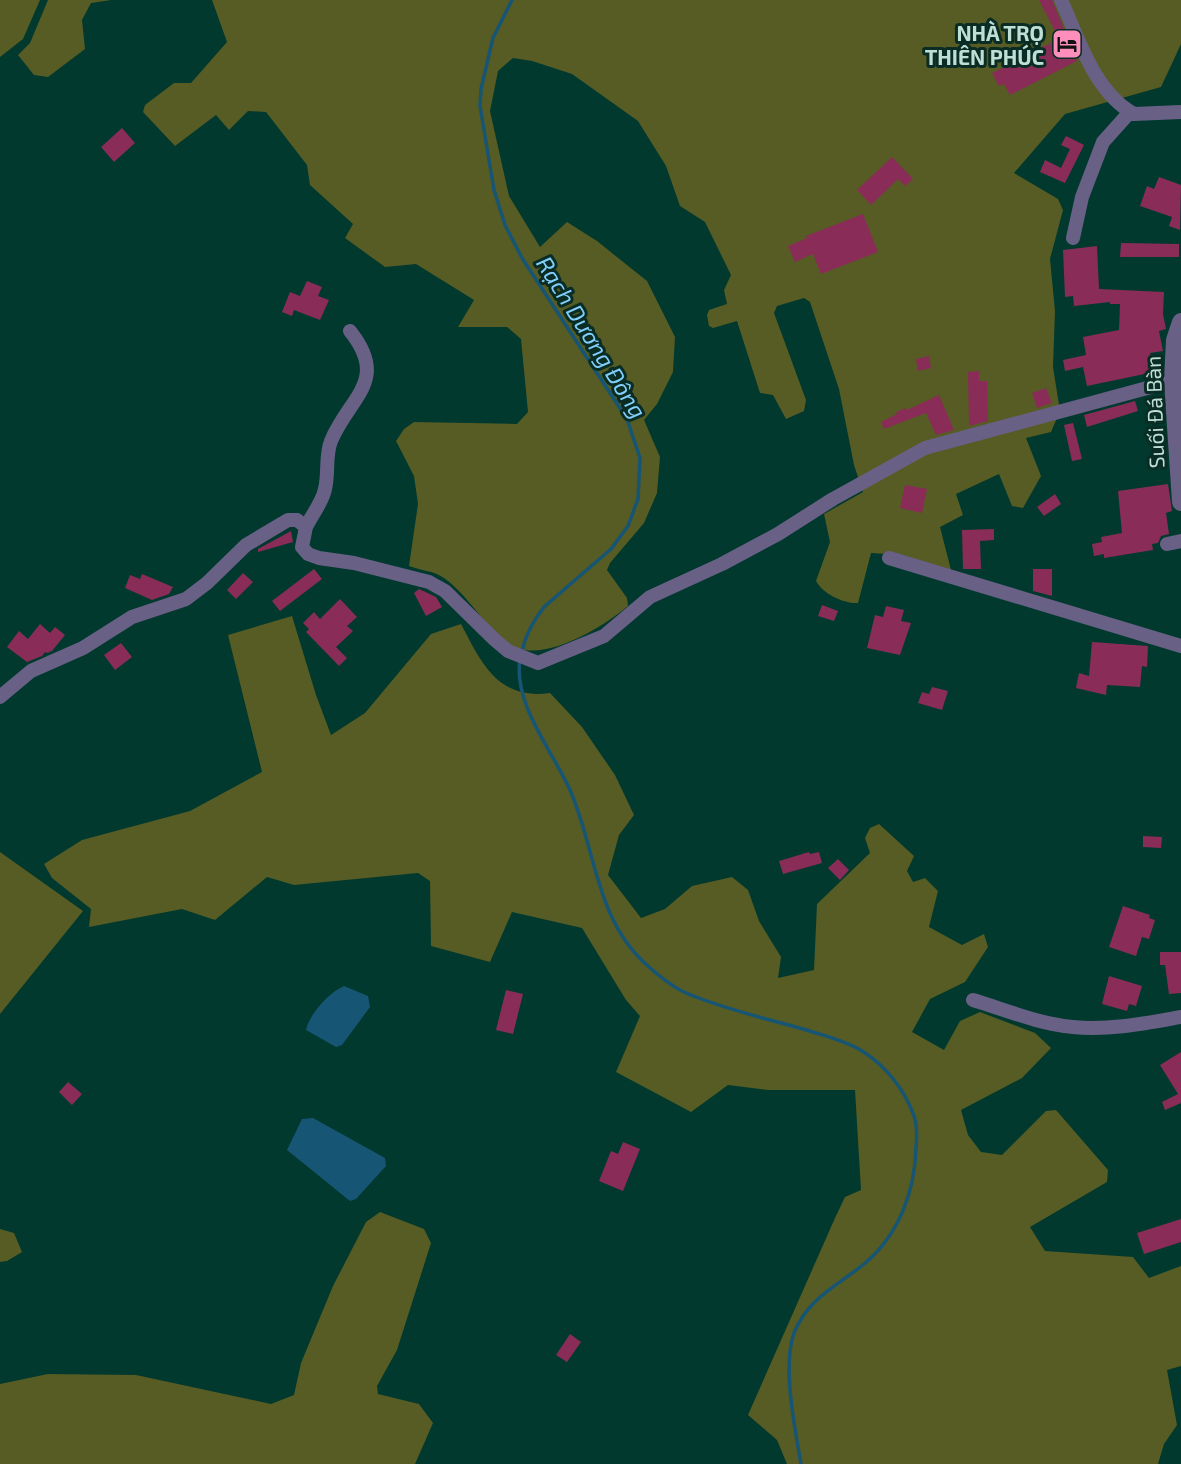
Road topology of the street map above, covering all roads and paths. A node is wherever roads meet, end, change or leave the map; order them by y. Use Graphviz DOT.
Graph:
graph roads {
  1 [pos="1061,0"];
  2 [pos="1181,111"];
  3 [pos="1130,112"];
  4 [pos="1073,238"];
  5 [pos="1181,322"];
  6 [pos="350,331"];
  7 [pos="1173,381"];
  8 [pos="1181,502"];
  9 [pos="306,527"];
  10 [pos="889,558"];
  11 [pos="1181,646"];
  12 [pos="0,696"];
  13 [pos="974,1000"];
  14 [pos="1181,1017"];
  1 -- 3 [label="street"];
  2 -- 3 [label="street"];
  3 -- 4 [label="street"];
  5 -- 7 [label="street, Suối Đá Bàn"];
  6 -- 9 [label="street"];
  7 -- 8 [label="street, Suối Đá Bàn"];
  7 -- 9 [label="street"];
  9 -- 12 [label="street"];
  10 -- 11 [label="street"];
  13 -- 14 [label="street"];
}
